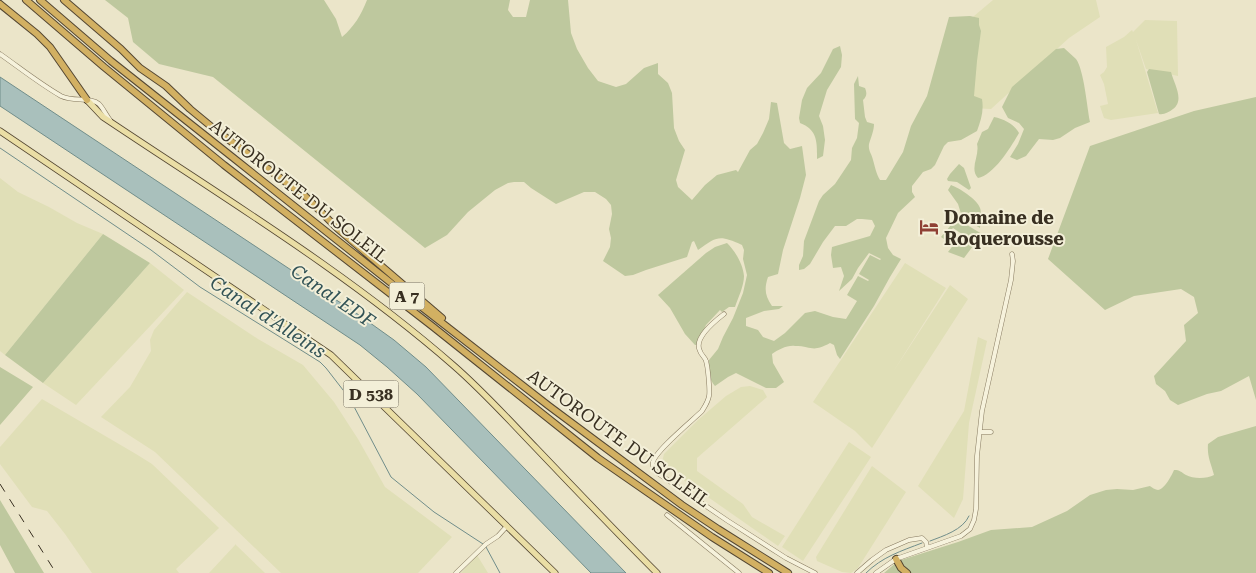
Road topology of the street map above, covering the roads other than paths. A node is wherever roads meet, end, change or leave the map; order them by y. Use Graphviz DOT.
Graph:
graph roads {
  1 [pos="26,0"];
  2 [pos="40,0"];
  3 [pos="64,0"];
  4 [pos="0,4"];
  5 [pos="0,54"];
  6 [pos="87,100"];
  7 [pos="0,131"];
  8 [pos="1012,254"];
  9 [pos="724,314"];
  10 [pos="480,353"];
  11 [pos="980,432"];
  12 [pos="991,432"];
  13 [pos="667,515"];
  14 [pos="507,526"];
  15 [pos="927,547"];
  16 [pos="896,559"];
  17 [pos="456,573"];
  18 [pos="555,573"];
  19 [pos="657,573"];
  20 [pos="739,573"];
  21 [pos="769,573"];
  22 [pos="788,573"];
  23 [pos="816,573"];
  24 [pos="857,573"];
  25 [pos="876,573"];
  26 [pos="907,573"];
  1 -- 21 [label="highway, AUTOROUTE DU SOLEIL / A 7"];
  2 -- 10 [label="highway, AUTOROUTE DU SOLEIL / A 7"];
  3 -- 10 [label="highway"];
  4 -- 6 [label="highway"];
  5 -- 6 [label="street"];
  6 -- 19 [label="main road"];
  7 -- 14 [label="main road, D 538"];
  8 -- 11 [label="street"];
  9 -- 23 [label="street"];
  10 -- 22 [label="highway, AUTOROUTE DU SOLEIL / A 7"];
  11 -- 12 [label="street"];
  11 -- 15 [label="street"];
  13 -- 20 [label="street"];
  14 -- 17 [label="street"];
  14 -- 18 [label="main road, D 538"];
  15 -- 16 [label="street"];
  15 -- 24 [label="street"];
  16 -- 25 [label="street"];
  16 -- 26 [label="highway"];
}
